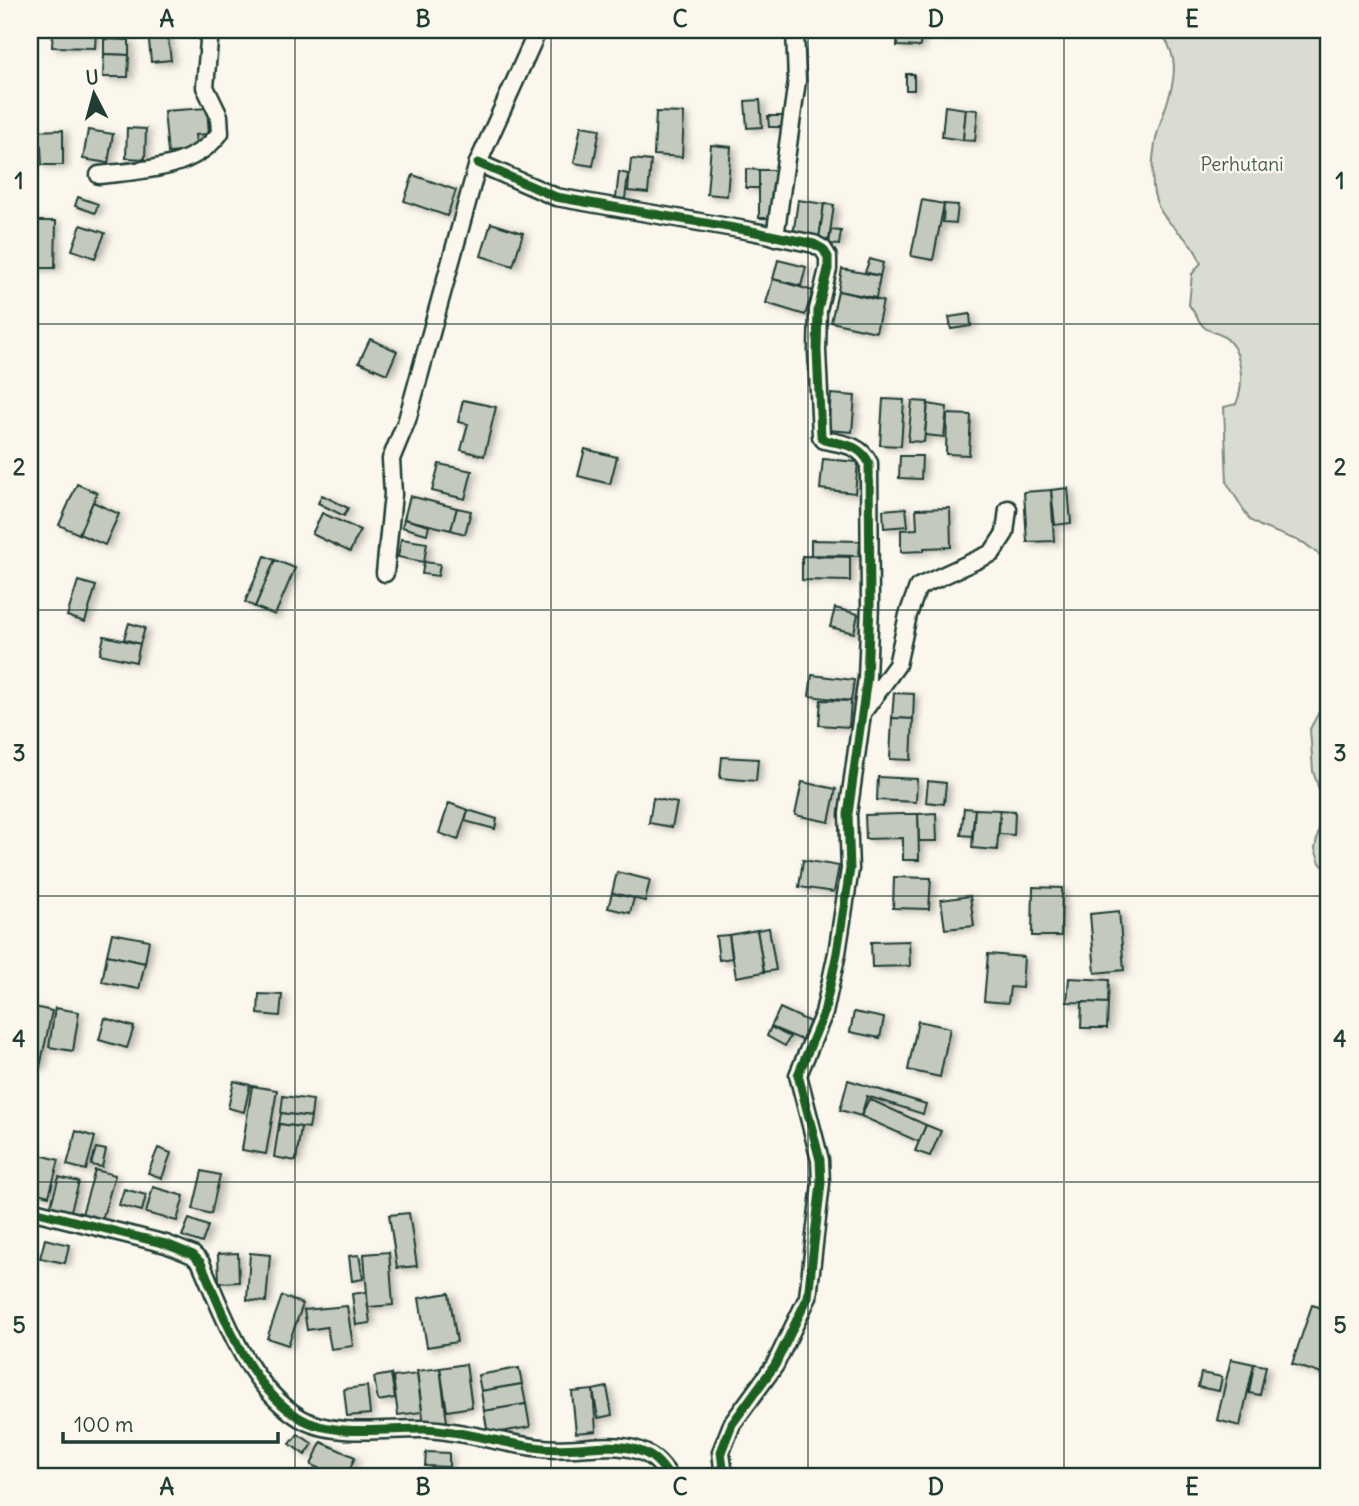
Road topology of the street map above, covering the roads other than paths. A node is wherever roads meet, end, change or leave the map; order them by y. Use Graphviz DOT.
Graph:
graph roads {
  1 [pos="210,30"];
  2 [pos="538,30"];
  3 [pos="795,30"];
  4 [pos="478,163"];
  5 [pos="99,176"];
  6 [pos="775,237"];
  7 [pos="1008,509"];
  8 [pos="385,573"];
  9 [pos="864,711"];
  10 [pos="30,1210"];
  11 [pos="669,1476"];
  12 [pos="724,1476"];
  1 -- 5 [label="street"];
  2 -- 4 [label="street"];
  3 -- 6 [label="street"];
  4 -- 6 [label="street"];
  4 -- 8 [label="street"];
  6 -- 9 [label="street"];
  7 -- 9 [label="street"];
  9 -- 12 [label="street"];
  10 -- 11 [label="street"];
}
